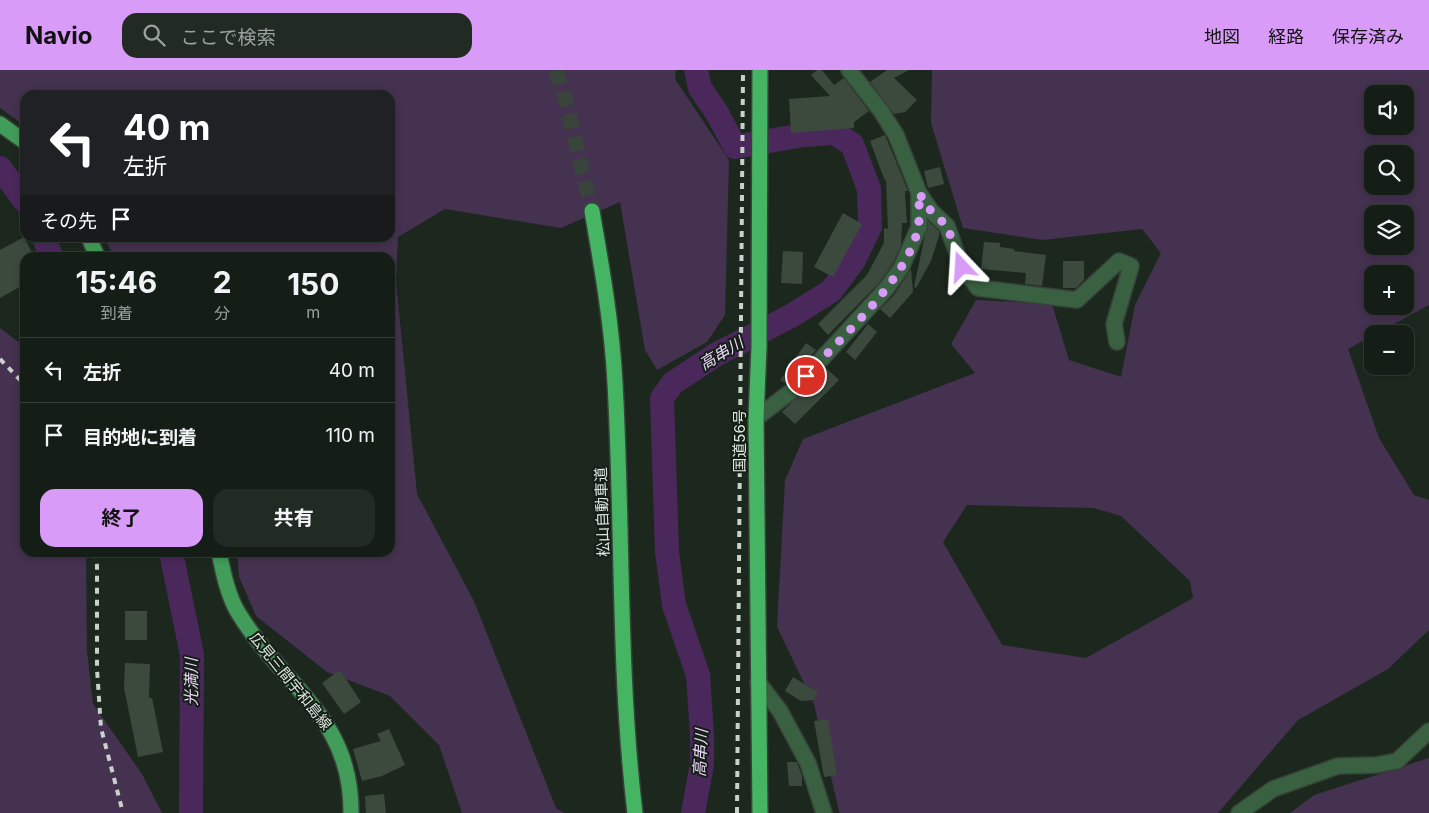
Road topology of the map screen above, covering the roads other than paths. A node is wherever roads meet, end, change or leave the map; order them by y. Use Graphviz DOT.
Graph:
graph roads {
  1 [pos="760,70"];
  2 [pos="849,70"];
  3 [pos="0,124"];
  4 [pos="20,138"];
  5 [pos="919,193"];
  6 [pos="592,211"];
  7 [pos="1117,342"];
  8 [pos="756,418"];
  9 [pos="220,557"];
  10 [pos="758,682"];
  11 [pos="1429,731"];
  12 [pos="351,813"];
  13 [pos="635,813"];
  14 [pos="760,813"];
  15 [pos="824,813"];
  16 [pos="1238,813"];
  1 -- 8 [label="highway, 国道56号"];
  2 -- 5 [label="street"];
  3 -- 4 [label="main road"];
  5 -- 7 [label="street"];
  5 -- 8 [label="street"];
  6 -- 13 [label="highway, 松山自動車道"];
  8 -- 10 [label="highway, 国道56号"];
  9 -- 12 [label="main road, 広見三間宇和島線"];
  10 -- 14 [label="highway, 国道56号"];
  10 -- 15 [label="street"];
  11 -- 16 [label="street"];
}
